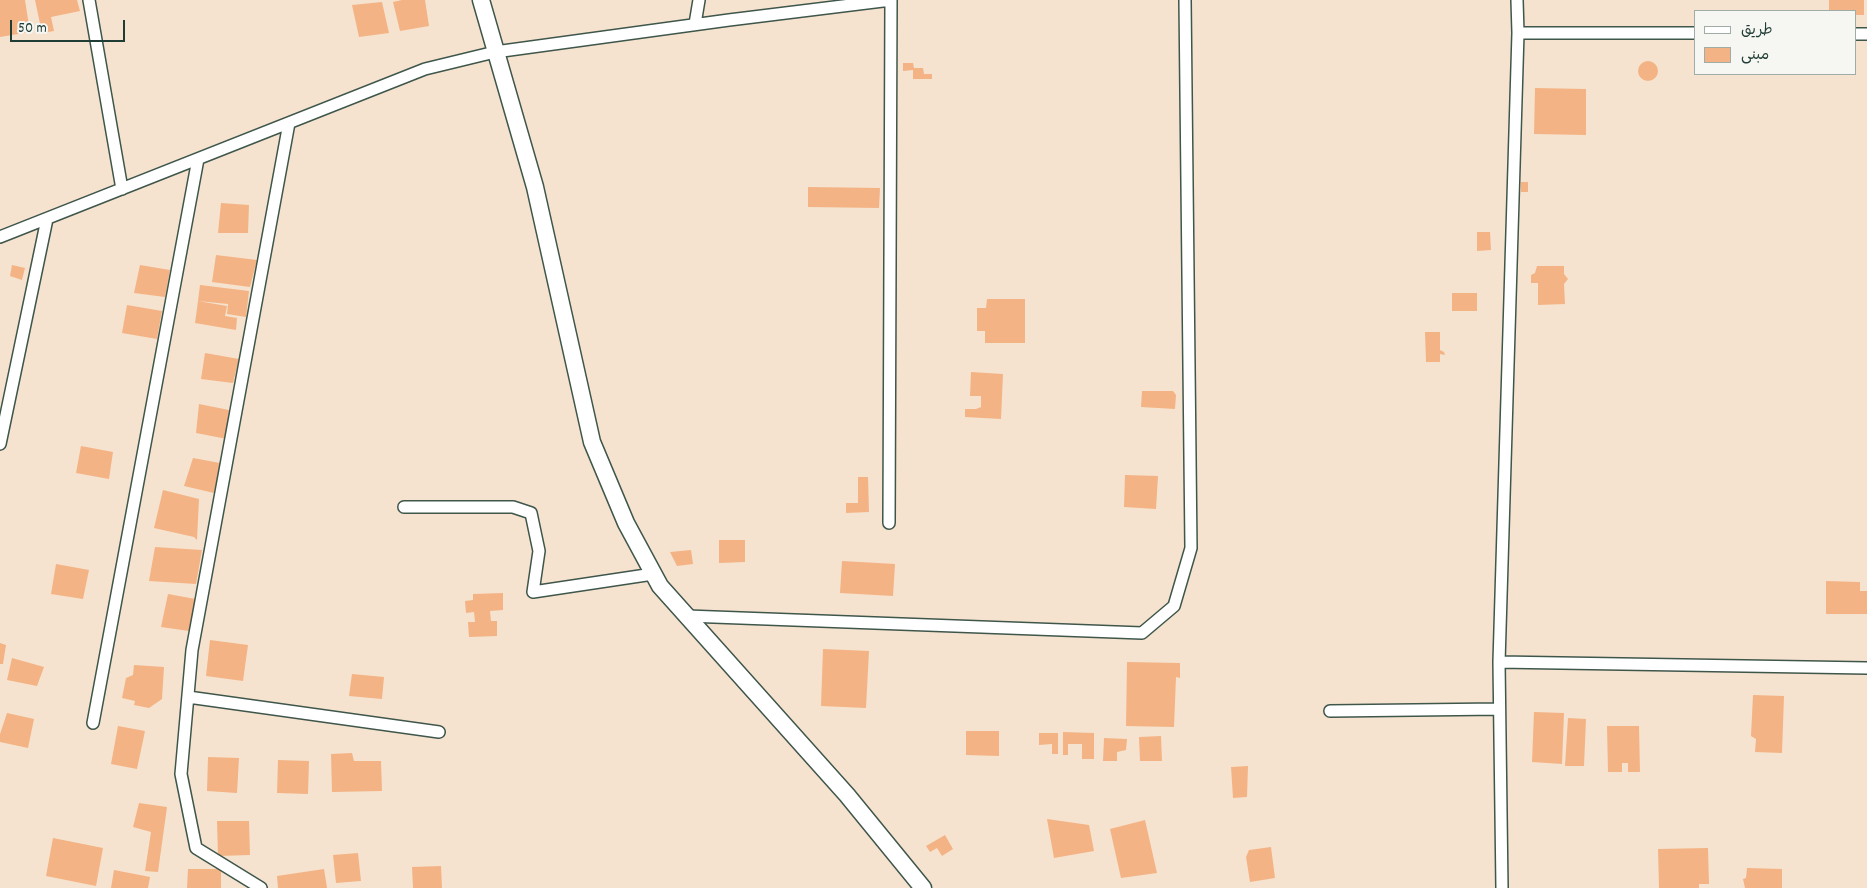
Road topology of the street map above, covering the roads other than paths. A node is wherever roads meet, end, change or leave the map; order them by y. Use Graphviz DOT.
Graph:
graph roads {
  1 [pos="89,0"];
  2 [pos="481,0"];
  3 [pos="699,0"];
  4 [pos="891,0"];
  5 [pos="1185,0"];
  6 [pos="1517,0"];
  7 [pos="695,24"];
  8 [pos="1518,33"];
  9 [pos="1694,33"];
  10 [pos="495,52"];
  11 [pos="288,123"];
  12 [pos="198,159"];
  13 [pos="122,189"];
  14 [pos="46,219"];
  15 [pos="0,237"];
  16 [pos="0,444"];
  17 [pos="404,507"];
  18 [pos="889,523"];
  19 [pos="653,574"];
  20 [pos="687,616"];
  21 [pos="1499,662"];
  22 [pos="1867,668"];
  23 [pos="188,697"];
  24 [pos="1499,709"];
  25 [pos="1330,711"];
  26 [pos="93,723"];
  27 [pos="439,732"];
  28 [pos="261,888"];
  29 [pos="923,888"];
  30 [pos="1502,888"];
  1 -- 13 [label="street"];
  2 -- 10 [label="street"];
  3 -- 7 [label="street"];
  4 -- 7 [label="street"];
  4 -- 18 [label="street"];
  5 -- 20 [label="street"];
  6 -- 8 [label="street"];
  7 -- 10 [label="street"];
  8 -- 9 [label="street"];
  8 -- 21 [label="street"];
  10 -- 11 [label="street"];
  10 -- 19 [label="street"];
  11 -- 12 [label="street"];
  11 -- 23 [label="street"];
  12 -- 13 [label="street"];
  12 -- 26 [label="street"];
  13 -- 14 [label="street"];
  14 -- 15 [label="street"];
  14 -- 16 [label="street"];
  17 -- 19 [label="street"];
  19 -- 20 [label="street"];
  20 -- 29 [label="street"];
  21 -- 22 [label="street"];
  21 -- 24 [label="street"];
  23 -- 27 [label="street"];
  23 -- 28 [label="street"];
  24 -- 25 [label="street"];
  24 -- 30 [label="street"];
}
